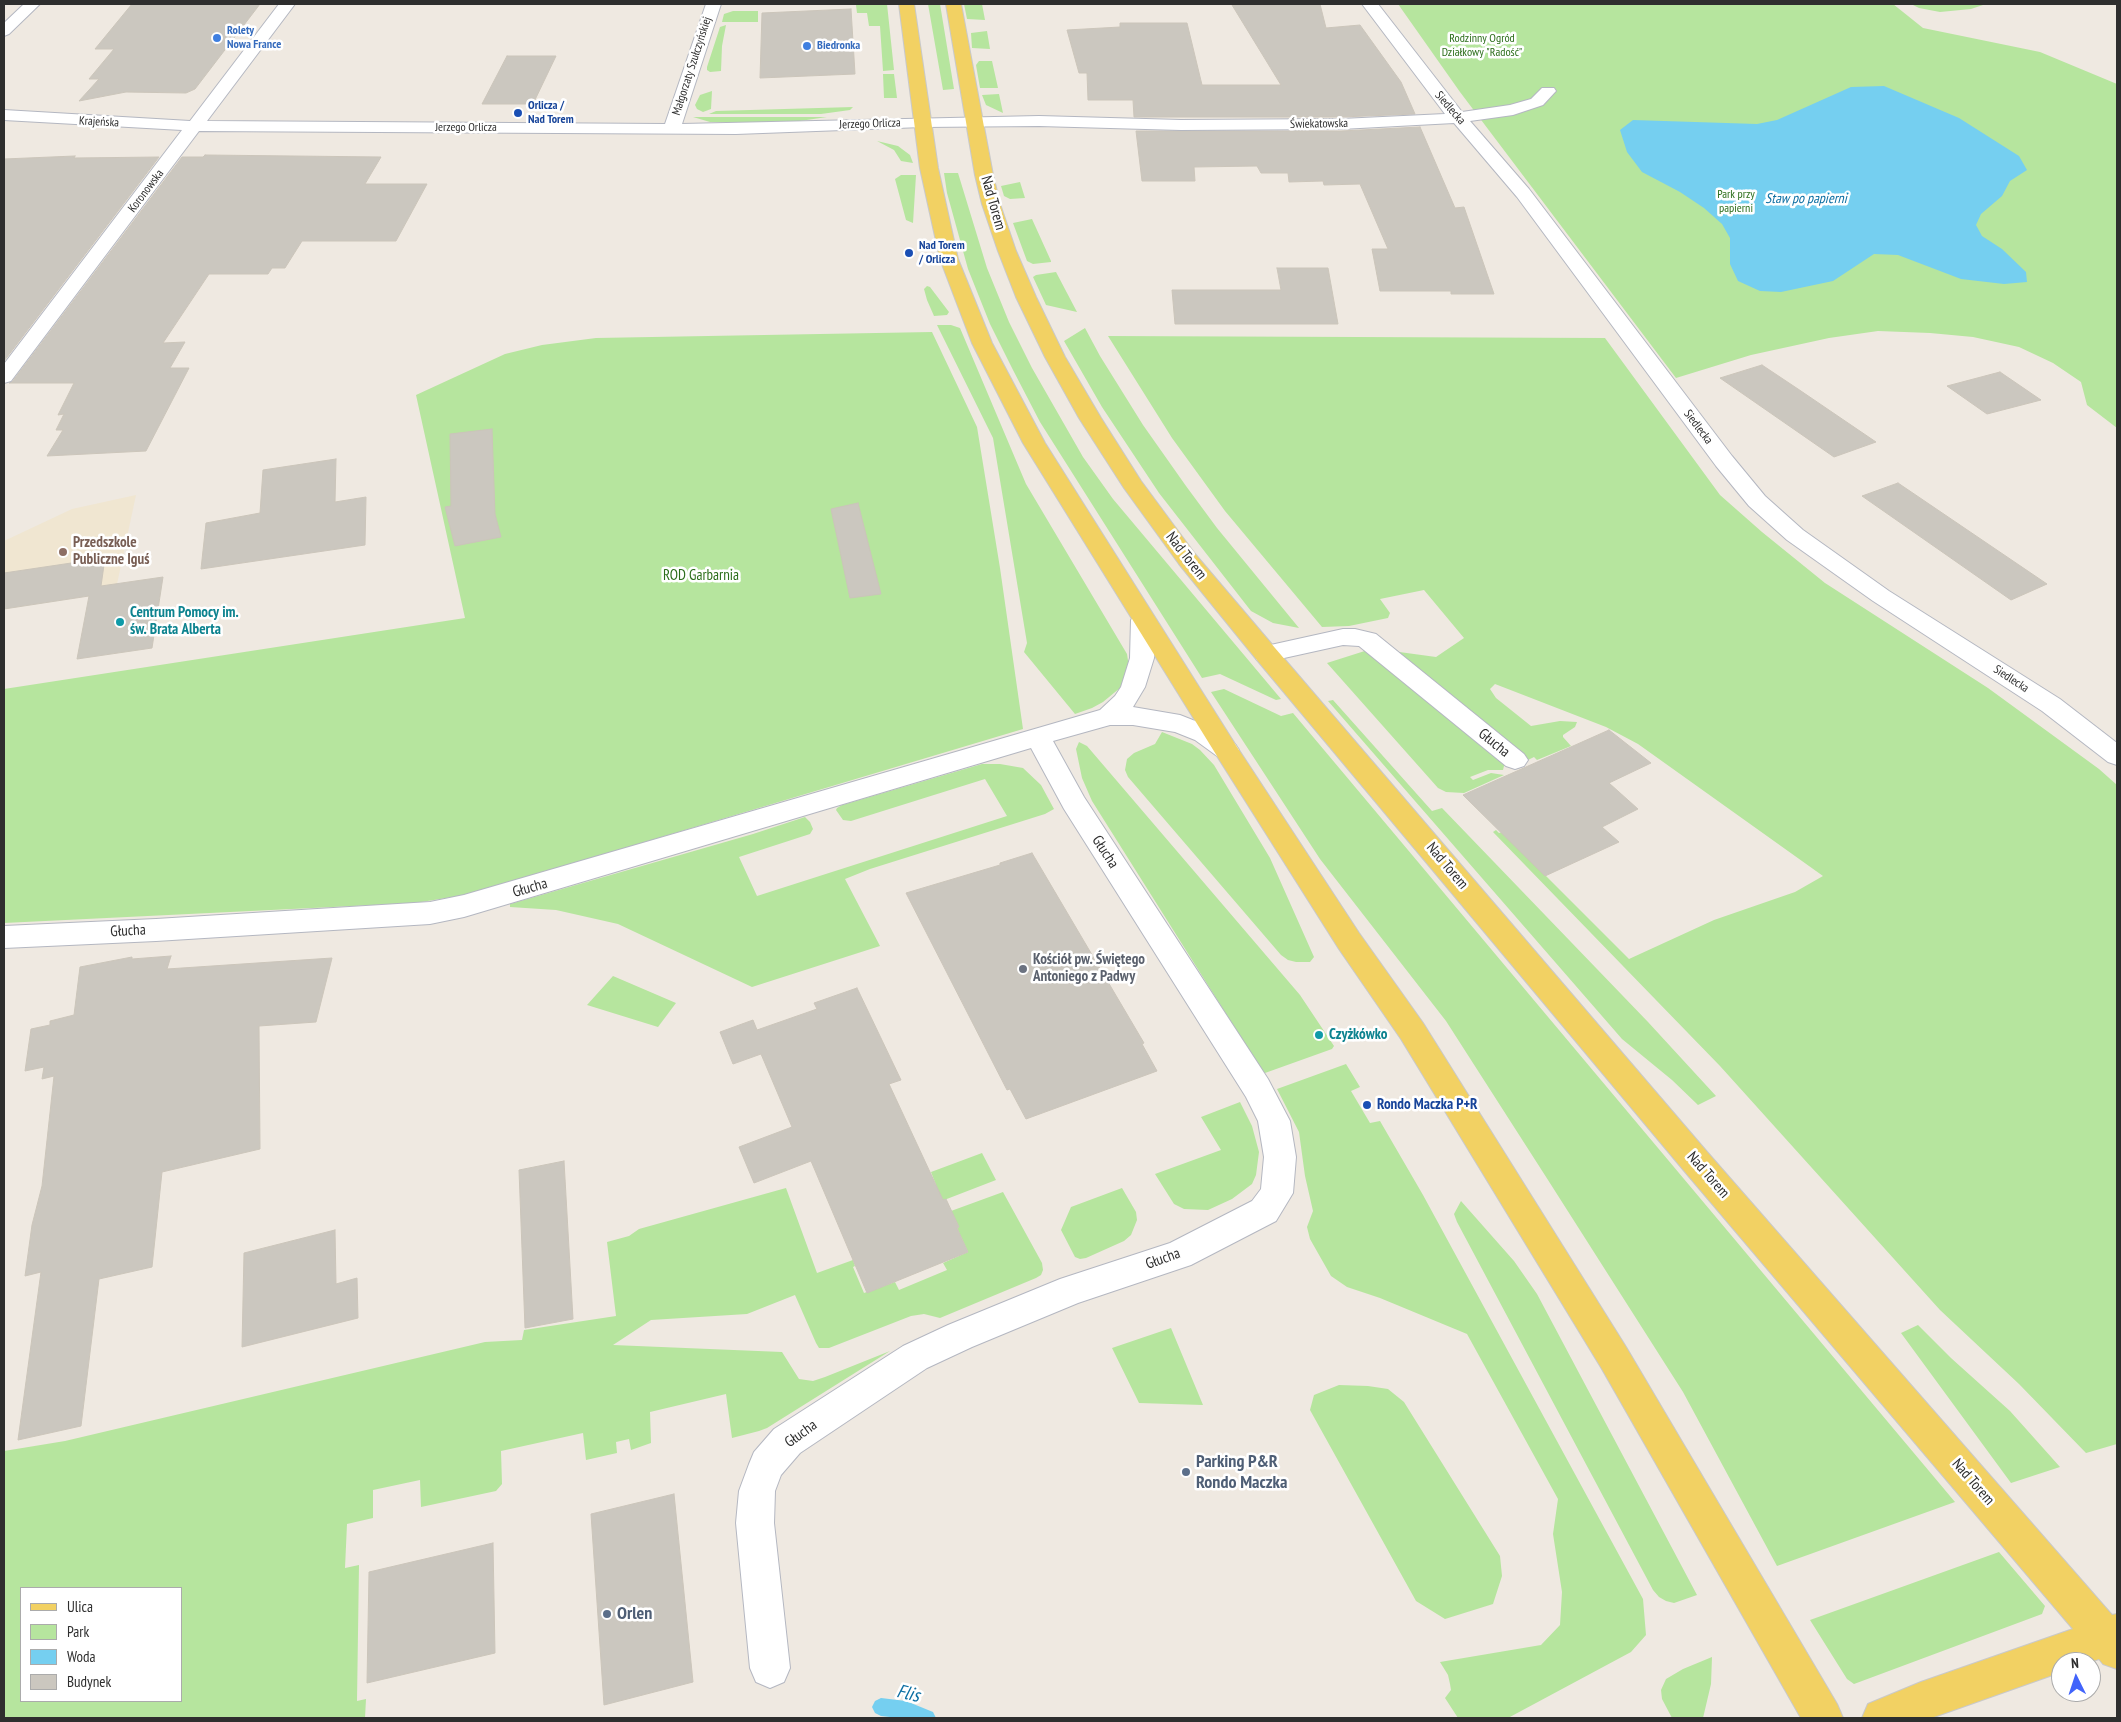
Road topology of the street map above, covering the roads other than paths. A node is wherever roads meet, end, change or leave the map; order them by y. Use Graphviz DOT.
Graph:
graph roads {
  1 [pos="32,4"];
  2 [pos="287,4"];
  3 [pos="713,4"];
  4 [pos="906,4"];
  5 [pos="952,4"];
  6 [pos="1370,4"];
  7 [pos="4,31"];
  8 [pos="1548,91"];
  9 [pos="4,116"];
  10 [pos="1457,118"];
  11 [pos="195,126"];
  12 [pos="672,128"];
  13 [pos="924,130"];
  14 [pos="975,130"];
  15 [pos="4,377"];
  16 [pos="1143,620"];
  17 [pos="1266,654"];
  18 [pos="1109,716"];
  19 [pos="1038,738"];
  20 [pos="1226,750"];
  21 [pos="2117,756"];
  22 [pos="1515,760"];
  23 [pos="4,937"];
  24 [pos="2113,1640"];
  25 [pos="770,1668"];
  26 [pos="1823,1718"];
  27 [pos="1882,1718"];
  1 -- 7 [label="street"];
  2 -- 11 [label="street, Koronowska"];
  3 -- 12 [label="street, Małgorzaty Szułczyńskiej"];
  4 -- 13 [label="main road"];
  5 -- 14 [label="main road, Nad Torem"];
  6 -- 10 [label="street, Siedlecka"];
  8 -- 10 [label="street, Świekatowska"];
  9 -- 11 [label="street, Krajeńska"];
  10 -- 14 [label="street, Świekatowska"];
  10 -- 21 [label="street, Siedlecka"];
  11 -- 12 [label="street, Jerzego Orlicza"];
  11 -- 15 [label="street, Koronowska"];
  12 -- 13 [label="street, Jerzego Orlicza"];
  13 -- 14 [label="street, Świekatowska"];
  13 -- 16 [label="main road"];
  14 -- 17 [label="main road, Nad Torem"];
  16 -- 18 [label="street, Głucha"];
  16 -- 20 [label="main road"];
  17 -- 22 [label="street, Głucha"];
  17 -- 24 [label="main road, Nad Torem"];
  18 -- 19 [label="street, Głucha"];
  18 -- 20 [label="street, Głucha"];
  19 -- 23 [label="street, Głucha"];
  19 -- 25 [label="street, Głucha"];
  20 -- 26 [label="main road"];
  24 -- 27 [label="main road"];
}
